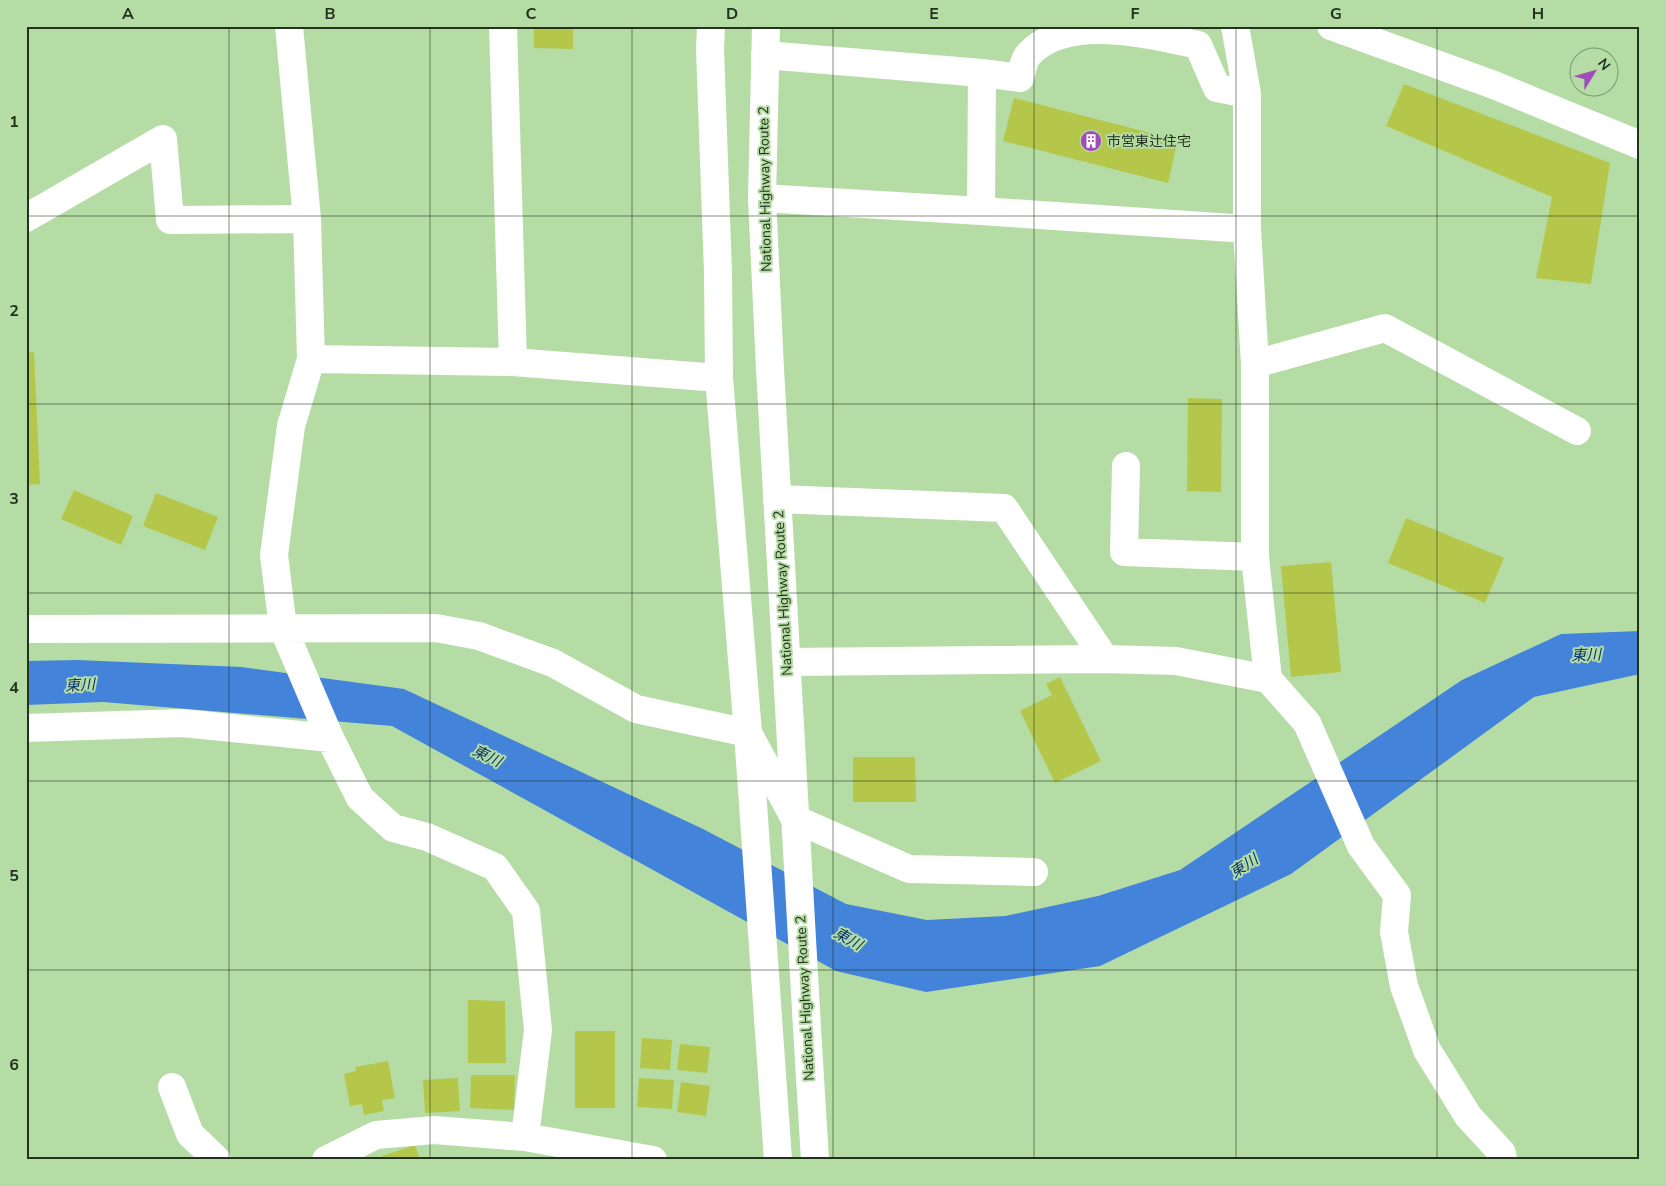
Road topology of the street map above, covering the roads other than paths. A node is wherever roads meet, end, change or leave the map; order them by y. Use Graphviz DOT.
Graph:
graph roads {
  1 [pos="289,26"];
  2 [pos="503,26"];
  3 [pos="711,26"];
  4 [pos="766,26"];
  5 [pos="1236,26"];
  6 [pos="1331,26"];
  7 [pos="765,55"];
  8 [pos="982,73"];
  9 [pos="1247,94"];
  10 [pos="1640,144"];
  11 [pos="762,198"];
  12 [pos="981,211"];
  13 [pos="26,218"];
  14 [pos="306,218"];
  15 [pos="1247,229"];
  16 [pos="311,359"];
  17 [pos="513,362"];
  18 [pos="1255,364"];
  19 [pos="719,378"];
  20 [pos="1577,431"];
  21 [pos="1126,466"];
  22 [pos="777,499"];
  23 [pos="1255,557"];
  24 [pos="283,628"];
  25 [pos="26,629"];
  26 [pos="1105,659"];
  27 [pos="787,662"];
  28 [pos="1268,679"];
  29 [pos="26,728"];
  30 [pos="748,733"];
  31 [pos="330,738"];
  32 [pos="796,819"];
  33 [pos="1034,872"];
  34 [pos="172,1087"];
  35 [pos="525,1137"];
  36 [pos="217,1160"];
  37 [pos="326,1160"];
  38 [pos="653,1160"];
  39 [pos="778,1160"];
  40 [pos="815,1160"];
  41 [pos="1503,1160"];
  1 -- 14 [label="main road"];
  2 -- 17 [label="main road"];
  3 -- 19 [label="main road"];
  4 -- 7 [label="main road, National Highway Route 2"];
  5 -- 9 [label="main road"];
  6 -- 10 [label="main road"];
  7 -- 8 [label="main road"];
  7 -- 11 [label="main road, National Highway Route 2"];
  8 -- 9 [label="main road"];
  8 -- 12 [label="main road"];
  9 -- 15 [label="main road"];
  11 -- 12 [label="main road"];
  11 -- 22 [label="main road, National Highway Route 2"];
  12 -- 15 [label="main road"];
  13 -- 14 [label="main road"];
  14 -- 16 [label="main road"];
  15 -- 18 [label="main road"];
  16 -- 17 [label="main road"];
  16 -- 24 [label="main road"];
  17 -- 19 [label="main road"];
  18 -- 20 [label="main road"];
  18 -- 23 [label="main road"];
  19 -- 30 [label="main road"];
  21 -- 23 [label="main road"];
  22 -- 26 [label="main road"];
  22 -- 27 [label="main road, National Highway Route 2"];
  23 -- 28 [label="main road"];
  24 -- 25 [label="main road"];
  24 -- 30 [label="main road"];
  24 -- 31 [label="main road"];
  26 -- 27 [label="main road"];
  26 -- 28 [label="main road"];
  27 -- 32 [label="main road, National Highway Route 2"];
  28 -- 41 [label="main road"];
  29 -- 31 [label="main road"];
  30 -- 32 [label="main road"];
  30 -- 39 [label="main road"];
  31 -- 35 [label="main road"];
  32 -- 33 [label="main road"];
  32 -- 40 [label="main road, National Highway Route 2"];
  34 -- 36 [label="main road"];
  35 -- 37 [label="main road"];
  35 -- 38 [label="main road"];
}
